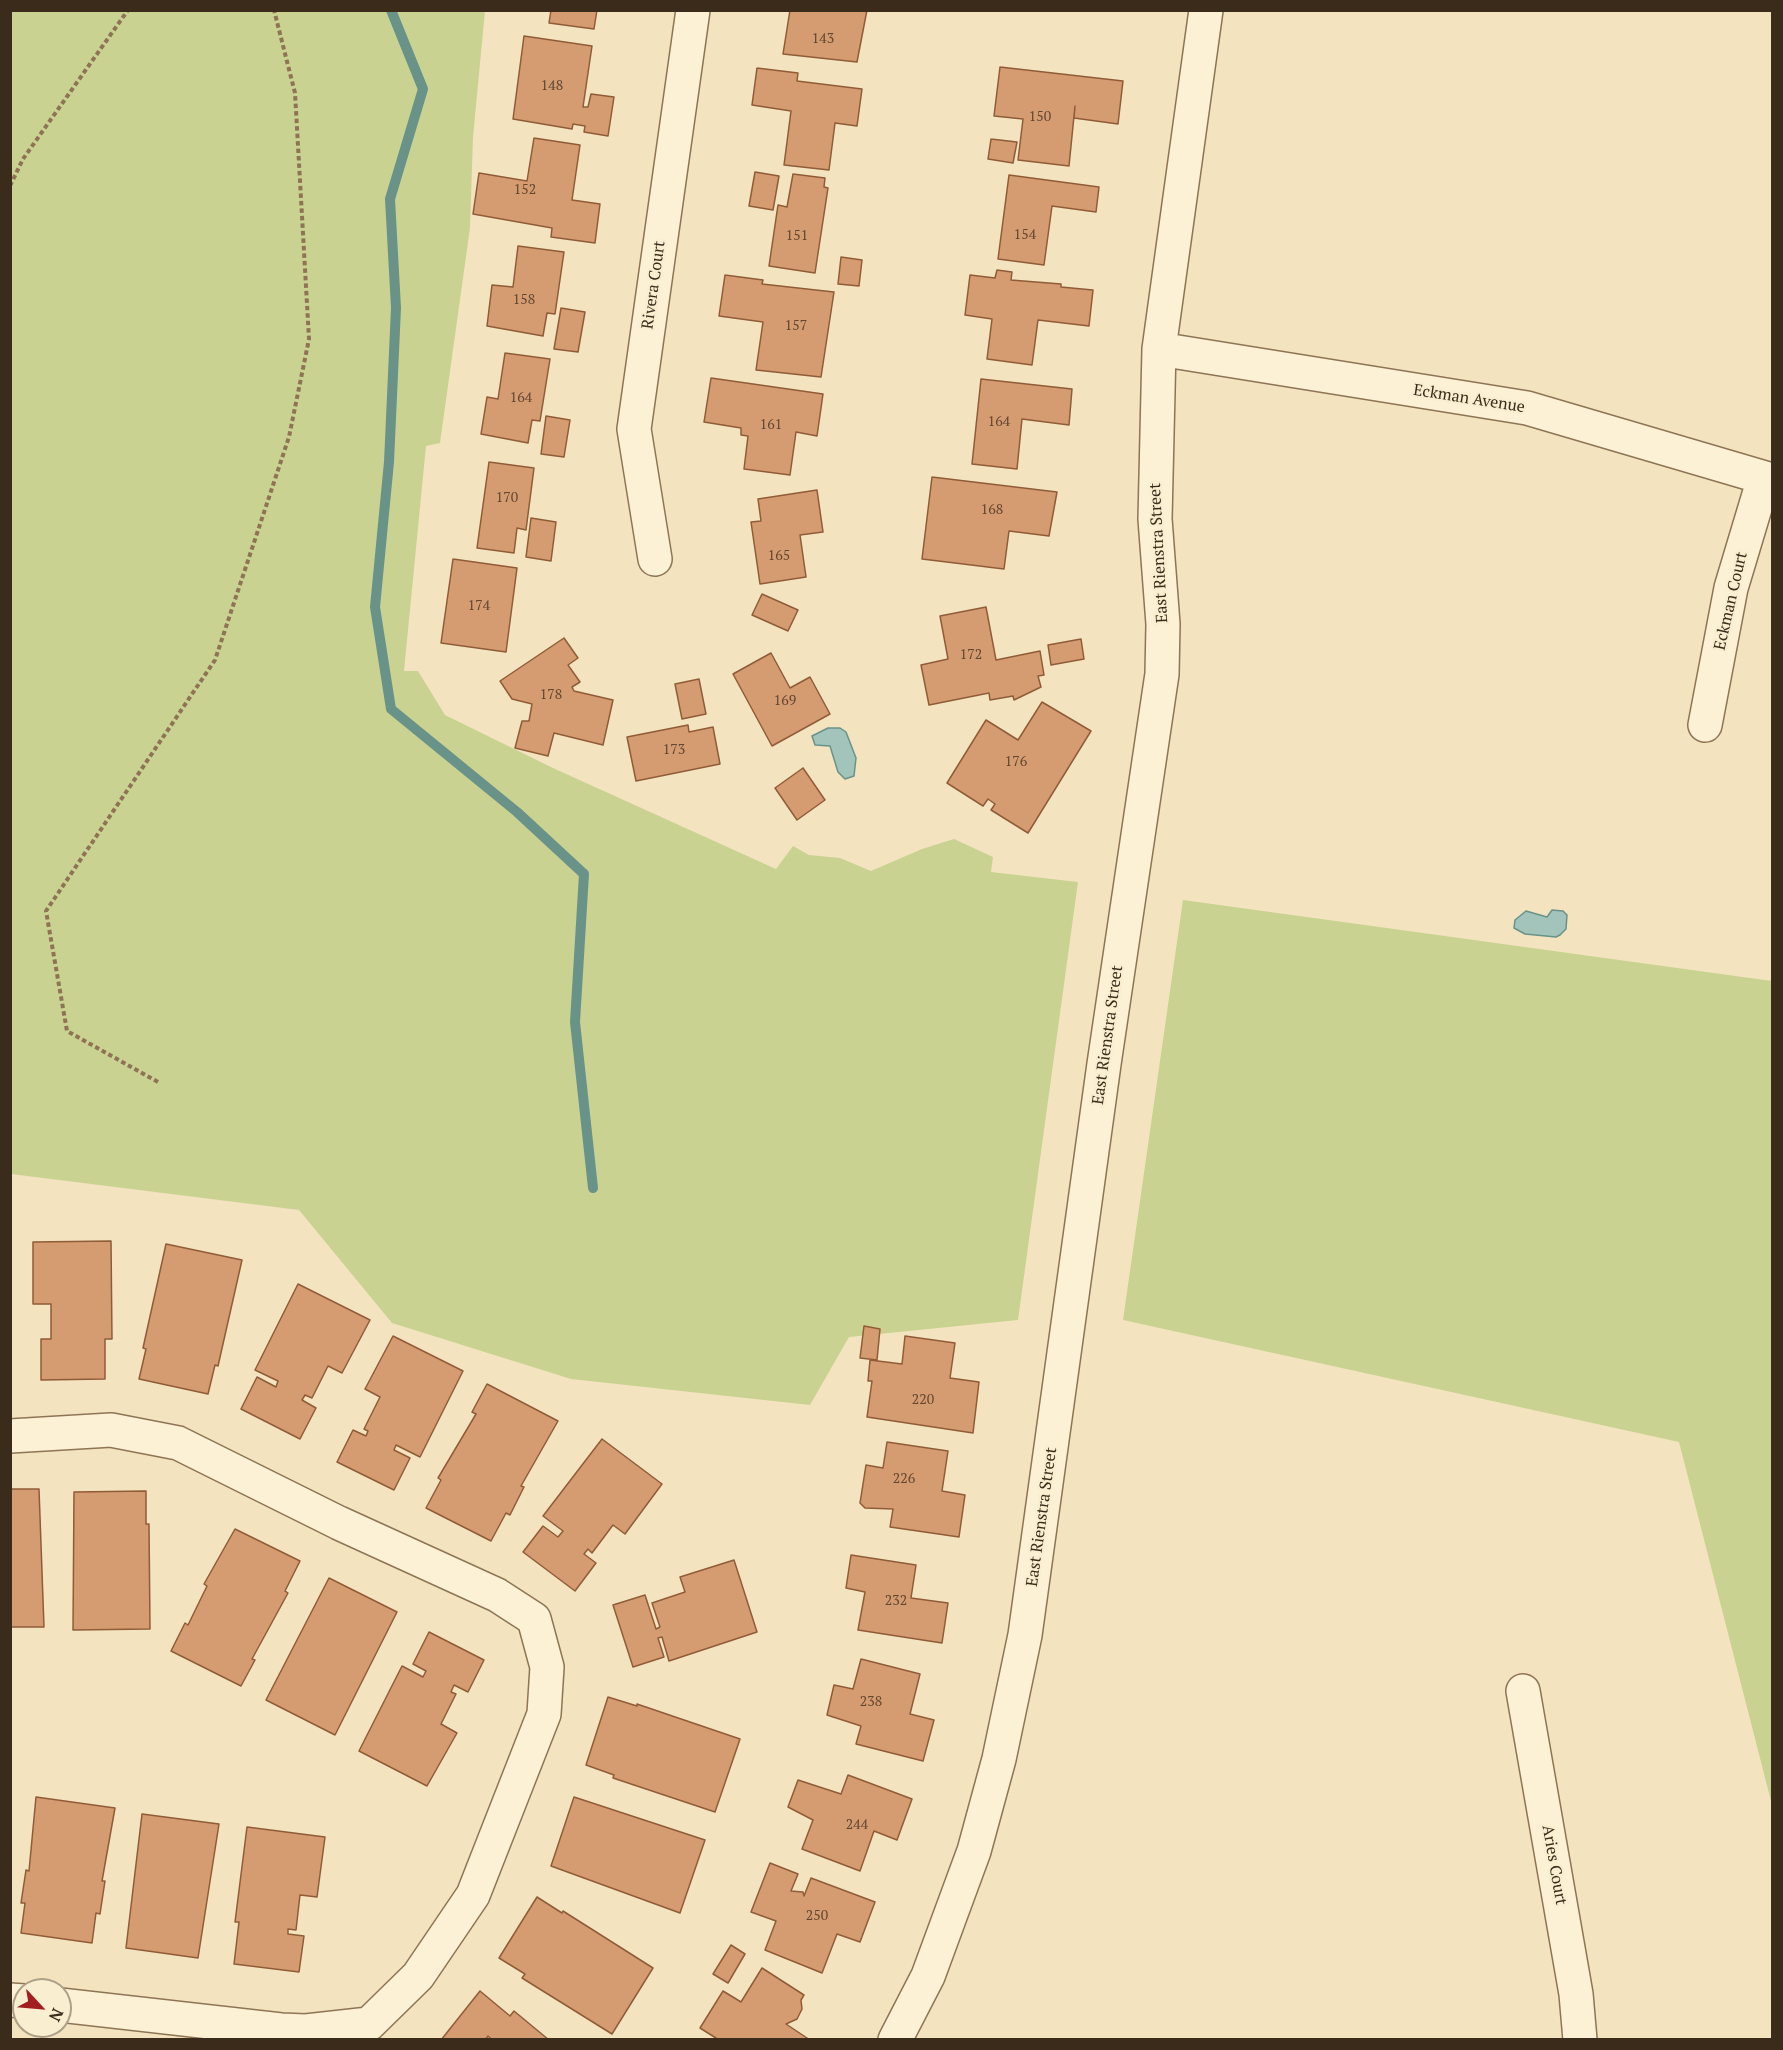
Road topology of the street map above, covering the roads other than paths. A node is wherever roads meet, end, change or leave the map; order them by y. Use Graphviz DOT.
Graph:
graph roads {
  1 [pos="693,10"];
  2 [pos="1206,10"];
  3 [pos="1159,349"];
  4 [pos="1768,479"];
  5 [pos="655,559"];
  6 [pos="1705,725"];
  7 [pos="10,1436"];
  8 [pos="1523,1691"];
  9 [pos="72,2006"];
  10 [pos="895,2040"];
  11 [pos="1580,2040"];
  1 -- 5 [label="street, Rivera Court"];
  2 -- 3 [label="street, East Rienstra Street"];
  3 -- 4 [label="street, Eckman Avenue"];
  3 -- 10 [label="street, East Rienstra Street"];
  4 -- 6 [label="street, Eckman Court"];
  7 -- 9 [label="street"];
  8 -- 11 [label="street, Aries Court"];
}
